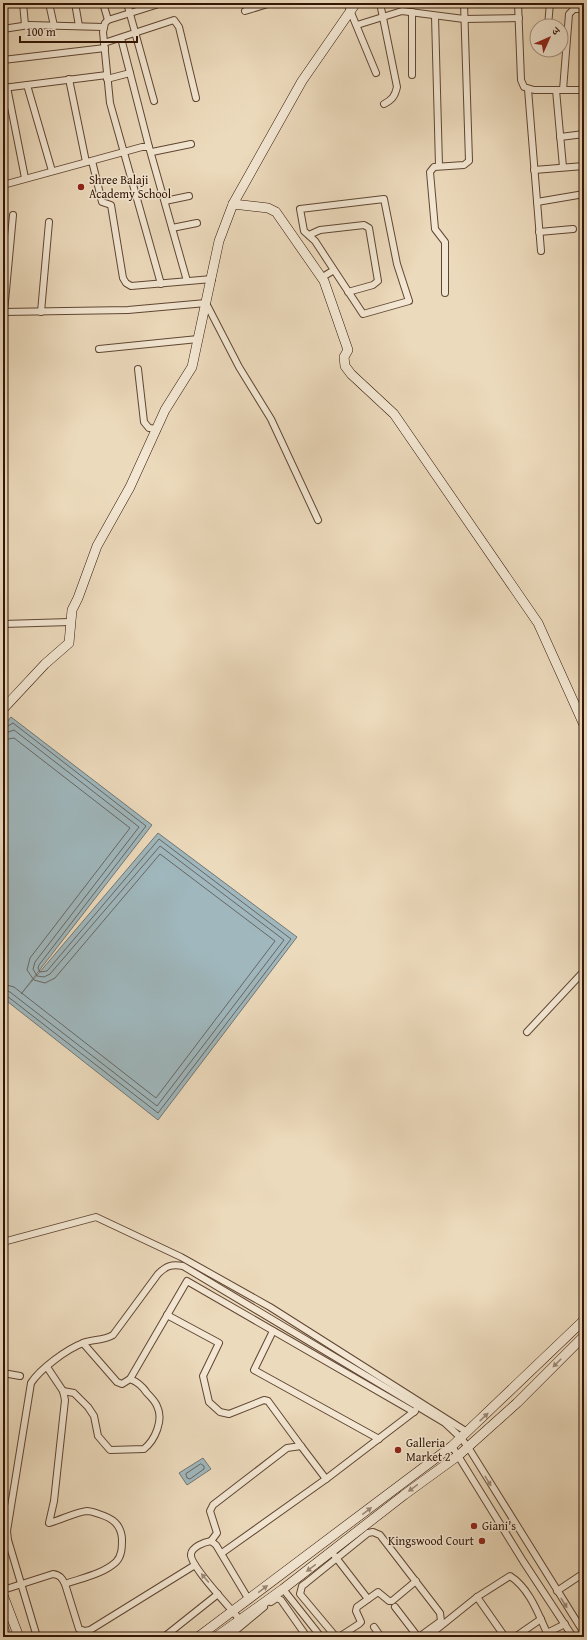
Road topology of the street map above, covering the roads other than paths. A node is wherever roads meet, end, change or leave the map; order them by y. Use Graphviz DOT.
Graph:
graph roads {
  1 [pos="23,3"];
  2 [pos="49,3"];
  3 [pos="75,3"];
  4 [pos="103,3"];
  5 [pos="127,3"];
  6 [pos="162,3"];
  7 [pos="271,3"];
  8 [pos="380,3"];
  9 [pos="464,3"];
  10 [pos="518,3"];
  11 [pos="550,3"];
  12 [pos="351,5"];
  13 [pos="584,9"];
  14 [pos="245,11"];
  15 [pos="130,12"];
  16 [pos="412,12"];
  17 [pos="436,16"];
  18 [pos="384,17"];
  19 [pos="519,18"];
  20 [pos="549,18"];
  21 [pos="464,19"];
  22 [pos="108,20"];
  23 [pos="25,25"];
  24 [pos="357,25"];
  25 [pos="54,26"];
  26 [pos="79,26"];
  27 [pos="104,27"];
  28 [pos="3,29"];
  29 [pos="135,32"];
  30 [pos="121,38"];
  31 [pos="105,46"];
  32 [pos="3,60"];
  33 [pos="130,73"];
  34 [pos="376,73"];
  35 [pos="412,75"];
  36 [pos="107,77"];
  37 [pos="69,80"];
  38 [pos="27,85"];
  39 [pos="5,88"];
  40 [pos="528,89"];
  41 [pos="556,90"];
  42 [pos="563,90"];
  43 [pos="584,90"];
  44 [pos="196,98"];
  45 [pos="154,101"];
  46 [pos="384,104"];
  47 [pos="584,134"];
  48 [pos="560,137"];
  49 [pos="191,144"];
  50 [pos="151,149"];
  51 [pos="123,152"];
  52 [pos="89,161"];
  53 [pos="439,166"];
  54 [pos="584,166"];
  55 [pos="563,167"];
  56 [pos="534,170"];
  57 [pos="52,171"];
  58 [pos="25,178"];
  59 [pos="3,185"];
  60 [pos="584,194"];
  61 [pos="190,196"];
  62 [pos="165,201"];
  63 [pos="537,202"];
  64 [pos="232,204"];
  65 [pos="13,215"];
  66 [pos="49,222"];
  67 [pos="197,223"];
  68 [pos="172,228"];
  69 [pos="573,229"];
  70 [pos="540,232"];
  71 [pos="309,235"];
  72 [pos="541,251"];
  73 [pos="334,270"];
  74 [pos="321,278"];
  75 [pos="212,279"];
  76 [pos="187,281"];
  77 [pos="161,284"];
  78 [pos="348,292"];
  79 [pos="445,293"];
  80 [pos="206,303"];
  81 [pos="3,312"];
  82 [pos="41,312"];
  83 [pos="198,339"];
  84 [pos="99,349"];
  85 [pos="4,369"];
  86 [pos="138,369"];
  87 [pos="157,429"];
  88 [pos="318,520"];
  89 [pos="70,622"];
  90 [pos="3,624"];
  91 [pos="3,709"];
  92 [pos="584,726"];
  93 [pos="584,971"];
  94 [pos="527,1032"];
  95 [pos="3,1242"];
  96 [pos="167,1315"];
  97 [pos="584,1320"];
  98 [pos="273,1331"];
  99 [pos="584,1336"];
  100 [pos="84,1343"];
  101 [pos="47,1367"];
  102 [pos="3,1373"];
  103 [pos="20,1376"];
  104 [pos="130,1379"];
  105 [pos="63,1391"];
  106 [pos="420,1408"];
  107 [pos="414,1412"];
  108 [pos="464,1435"];
  109 [pos="379,1439"];
  110 [pos="301,1446"];
  111 [pos="452,1446"];
  112 [pos="468,1447"];
  113 [pos="459,1456"];
  114 [pos="326,1479"];
  115 [pos="211,1541"];
  116 [pos="533,1552"];
  117 [pos="222,1553"];
  118 [pos="334,1555"];
  119 [pos="523,1561"];
  120 [pos="195,1566"];
  121 [pos="584,1573"];
  122 [pos="416,1581"];
  123 [pos="22,1584"];
  124 [pos="66,1584"];
  125 [pos="283,1589"];
  126 [pos="3,1590"];
  127 [pos="557,1591"];
  128 [pos="218,1594"];
  129 [pos="3,1595"];
  130 [pos="477,1597"];
  131 [pos="368,1599"];
  132 [pos="249,1600"];
  133 [pos="395,1608"];
  134 [pos="234,1611"];
  135 [pos="541,1619"];
  136 [pos="242,1622"];
  137 [pos="565,1624"];
  138 [pos="3,1627"];
  139 [pos="374,1627"];
  140 [pos="584,1633"];
  141 [pos="551,1635"];
  142 [pos="319,1636"];
  143 [pos="7,1637"];
  144 [pos="19,1637"];
  145 [pos="37,1637"];
  146 [pos="164,1637"];
  147 [pos="198,1637"];
  148 [pos="216,1637"];
  149 [pos="228,1637"];
  150 [pos="307,1637"];
  151 [pos="338,1637"];
  152 [pos="381,1637"];
  153 [pos="419,1637"];
  154 [pos="431,1637"];
  155 [pos="505,1637"];
  156 [pos="515,1637"];
  157 [pos="573,1637"];
  1 -- 23 [label="street"];
  2 -- 25 [label="street"];
  3 -- 26 [label="street"];
  4 -- 22 [label="street"];
  5 -- 15 [label="street"];
  6 -- 15 [label="street"];
  7 -- 14 [label="street"];
  8 -- 18 [label="street"];
  9 -- 21 [label="street"];
  10 -- 19 [label="street"];
  11 -- 20 [label="street"];
  12 -- 24 [label="street"];
  12 -- 64 [label="street"];
  13 -- 42 [label="street"];
  15 -- 22 [label="street"];
  15 -- 29 [label="street"];
  16 -- 17 [label="street"];
  16 -- 18 [label="street"];
  16 -- 35 [label="street"];
  17 -- 21 [label="street"];
  17 -- 53 [label="street"];
  18 -- 24 [label="street"];
  18 -- 46 [label="street"];
  19 -- 21 [label="street"];
  19 -- 40 [label="street"];
  21 -- 53 [label="street"];
  22 -- 27 [label="street"];
  23 -- 25 [label="street"];
  23 -- 28 [label="street"];
  24 -- 34 [label="street"];
  25 -- 26 [label="street"];
  26 -- 27 [label="street"];
  27 -- 31 [label="street"];
  29 -- 30 [label="street"];
  29 -- 44 [label="street"];
  29 -- 45 [label="street"];
  30 -- 31 [label="street"];
  30 -- 33 [label="street"];
  31 -- 32 [label="street"];
  31 -- 36 [label="street"];
  33 -- 36 [label="street"];
  33 -- 50 [label="street"];
  36 -- 37 [label="street"];
  36 -- 51 [label="street"];
  37 -- 38 [label="street"];
  37 -- 52 [label="street"];
  38 -- 39 [label="street"];
  38 -- 57 [label="street"];
  39 -- 58 [label="street"];
  40 -- 41 [label="street"];
  40 -- 56 [label="street"];
  41 -- 42 [label="street"];
  41 -- 48 [label="street"];
  42 -- 43 [label="street"];
  47 -- 48 [label="street"];
  48 -- 55 [label="street"];
  49 -- 50 [label="street"];
  50 -- 51 [label="street"];
  50 -- 62 [label="street"];
  51 -- 52 [label="street"];
  51 -- 77 [label="street"];
  52 -- 57 [label="street"];
  52 -- 77 [label="street"];
  53 -- 79 [label="street"];
  54 -- 55 [label="street"];
  55 -- 56 [label="street"];
  56 -- 63 [label="street"];
  57 -- 58 [label="street"];
  58 -- 59 [label="street"];
  60 -- 63 [label="street"];
  61 -- 62 [label="street"];
  62 -- 68 [label="street"];
  63 -- 70 [label="street"];
  64 -- 74 [label="street"];
  64 -- 75 [label="street"];
  65 -- 81 [label="street"];
  66 -- 82 [label="street"];
  67 -- 68 [label="street"];
  68 -- 76 [label="street"];
  69 -- 70 [label="street"];
  70 -- 72 [label="street"];
  71 -- 73 [label="street"];
  71 -- 78 [label="street"];
  71 -- 78 [label="street"];
  73 -- 74 [label="street"];
  73 -- 78 [label="street"];
  74 -- 92 [label="street"];
  75 -- 76 [label="street"];
  75 -- 80 [label="street"];
  76 -- 77 [label="street"];
  80 -- 82 [label="street"];
  80 -- 83 [label="street"];
  80 -- 88 [label="street"];
  81 -- 82 [label="street"];
  81 -- 85 [label="street"];
  83 -- 84 [label="street"];
  83 -- 87 [label="street"];
  86 -- 87 [label="street"];
  87 -- 89 [label="street"];
  89 -- 90 [label="street"];
  89 -- 91 [label="street"];
  93 -- 94 [label="street"];
  95 -- 108 [label="street"];
  96 -- 98 [label="street"];
  96 -- 104 [label="street"];
  96 -- 110 [label="street"];
  108 -- 97 [label="street, one-way"];
  98 -- 107 [label="street"];
  98 -- 109 [label="street"];
  99 -- 112 [label="street, one-way"];
  100 -- 101 [label="street"];
  100 -- 104 [label="street"];
  100 -- 106 [label="street"];
  101 -- 105 [label="street"];
  101 -- 123 [label="street"];
  102 -- 103 [label="street"];
  104 -- 105 [label="street"];
  105 -- 124 [label="street"];
  106 -- 107 [label="street"];
  106 -- 108 [label="street"];
  107 -- 109 [label="street"];
  108 -- 111 [label="street"];
  108 -- 112 [label="street"];
  109 -- 114 [label="street"];
  110 -- 114 [label="street"];
  110 -- 115 [label="street"];
  111 -- 113 [label="street"];
  132 -- 111 [label="street, one-way"];
  112 -- 113 [label="street"];
  112 -- 116 [label="street, one-way"];
  113 -- 118 [label="street, one-way"];
  113 -- 119 [label="street"];
  114 -- 117 [label="street"];
  115 -- 117 [label="street"];
  115 -- 120 [label="street"];
  116 -- 119 [label="street"];
  116 -- 127 [label="street"];
  117 -- 132 [label="street"];
  118 -- 122 [label="street"];
  118 -- 125 [label="street, one-way"];
  118 -- 131 [label="street"];
  118 -- 151 [label="street"];
  119 -- 137 [label="street"];
  120 -- 124 [label="street"];
  128 -- 120 [label="street, one-way"];
  121 -- 127 [label="street"];
  122 -- 131 [label="street"];
  122 -- 153 [label="street"];
  123 -- 124 [label="street"];
  123 -- 126 [label="street"];
  123 -- 145 [label="street"];
  125 -- 136 [label="street"];
  125 -- 142 [label="street"];
  127 -- 140 [label="street, one-way"];
  128 -- 134 [label="street"];
  128 -- 146 [label="street"];
  129 -- 144 [label="street"];
  130 -- 135 [label="street"];
  130 -- 154 [label="street"];
  130 -- 155 [label="street"];
  131 -- 151 [label="street"];
  132 -- 134 [label="street"];
  133 -- 153 [label="street"];
  134 -- 136 [label="street"];
  134 -- 147 [label="street"];
  135 -- 141 [label="street"];
  135 -- 156 [label="street"];
  136 -- 148 [label="street"];
  136 -- 149 [label="street"];
  136 -- 150 [label="street"];
  137 -- 141 [label="street"];
  137 -- 157 [label="street"];
  138 -- 143 [label="street"];
  139 -- 152 [label="street"];
}
